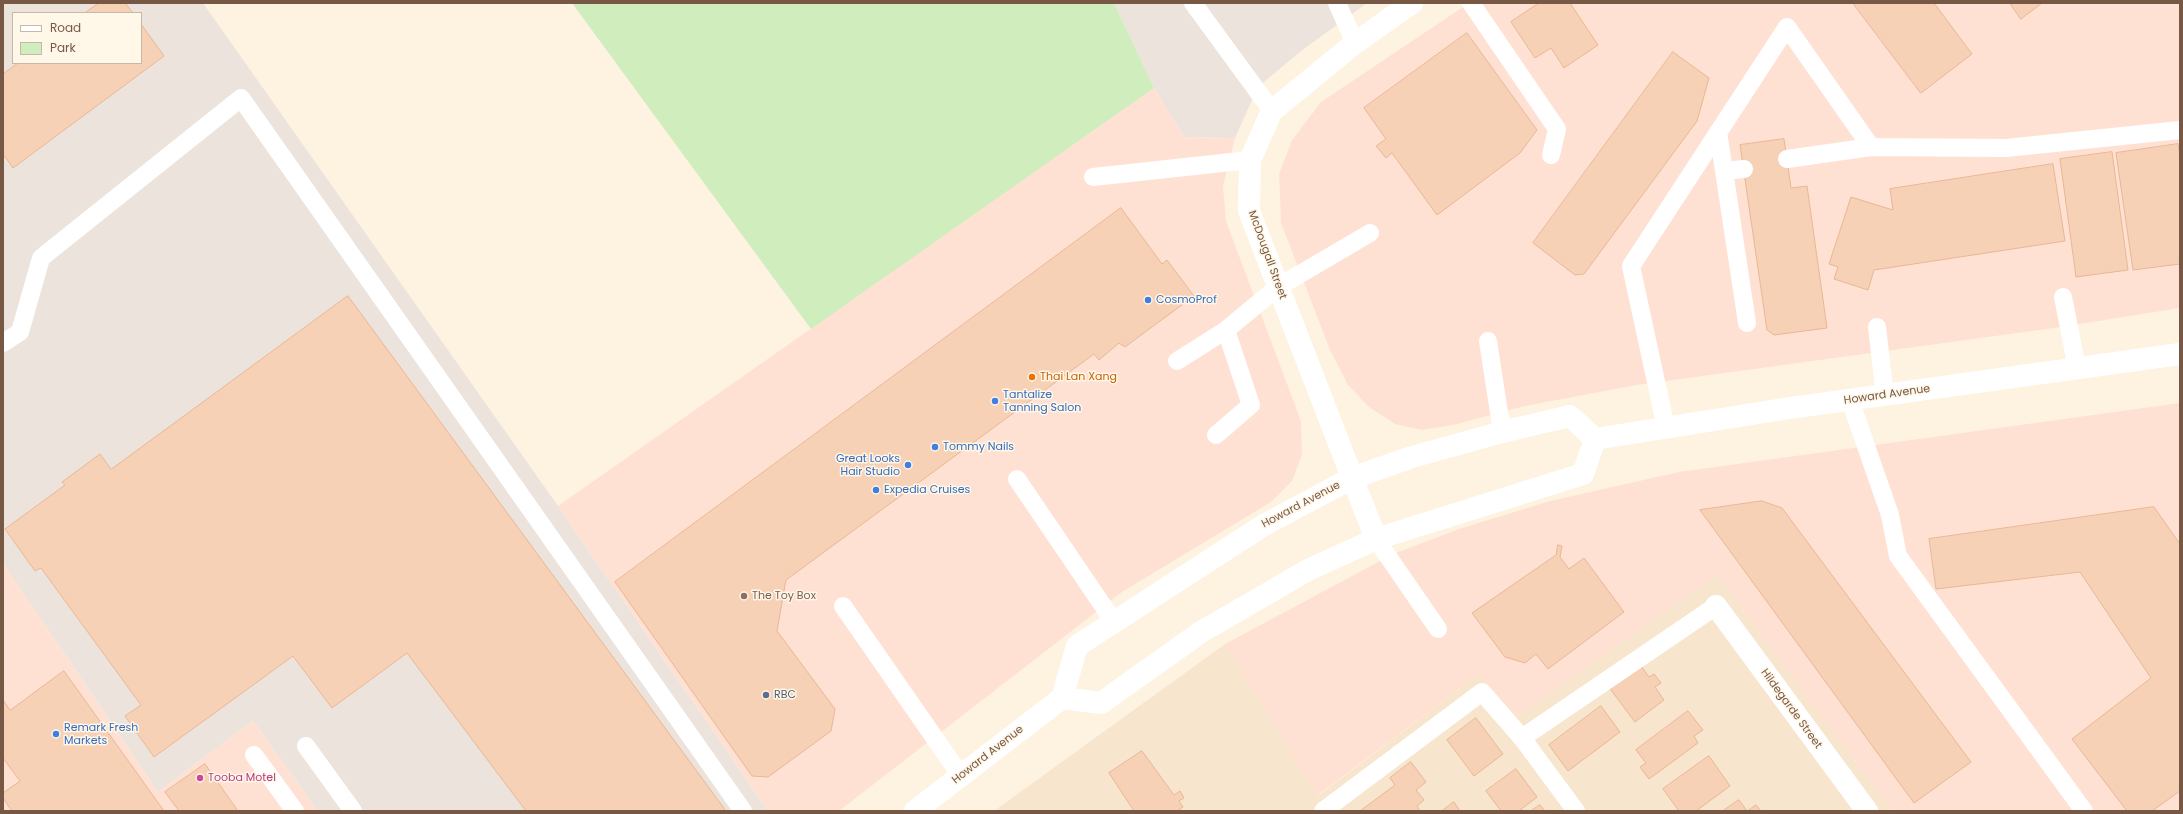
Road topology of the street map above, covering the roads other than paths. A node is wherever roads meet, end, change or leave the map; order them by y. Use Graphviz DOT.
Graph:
graph roads {
  1 [pos="1193,3"];
  2 [pos="1337,3"];
  3 [pos="1412,3"];
  4 [pos="1471,3"];
  5 [pos="1355,43"];
  6 [pos="1272,111"];
  7 [pos="2180,130"];
  8 [pos="1718,132"];
  9 [pos="1871,147"];
  10 [pos="1551,155"];
  11 [pos="1787,159"];
  12 [pos="1250,160"];
  13 [pos="1744,169"];
  14 [pos="1724,171"];
  15 [pos="1093,177"];
  16 [pos="1370,233"];
  17 [pos="1278,288"];
  18 [pos="2063,297"];
  19 [pos="1747,323"];
  20 [pos="1877,327"];
  21 [pos="1226,330"];
  22 [pos="1488,341"];
  23 [pos="3,343"];
  24 [pos="2180,354"];
  25 [pos="1177,361"];
  26 [pos="2076,368"];
  27 [pos="1885,396"];
  28 [pos="1850,400"];
  29 [pos="1666,428"];
  30 [pos="1502,432"];
  31 [pos="1216,435"];
  32 [pos="1595,440"];
  33 [pos="1352,478"];
  34 [pos="1017,479"];
  35 [pos="1376,539"];
  36 [pos="843,606"];
  37 [pos="1716,606"];
  38 [pos="1114,622"];
  39 [pos="1438,629"];
  40 [pos="1062,698"];
  41 [pos="1522,738"];
  42 [pos="306,746"];
  43 [pos="254,755"];
  44 [pos="961,776"];
  45 [pos="295,811"];
  46 [pos="354,811"];
  47 [pos="743,811"];
  48 [pos="914,811"];
  49 [pos="1323,811"];
  50 [pos="1576,811"];
  51 [pos="1867,811"];
  52 [pos="2084,811"];
  1 -- 6 [label="lane"];
  2 -- 5 [label="lane"];
  3 -- 5 [label="main road, McDougall Street"];
  4 -- 10 [label="lane"];
  5 -- 6 [label="main road, McDougall Street"];
  6 -- 12 [label="main road, McDougall Street"];
  7 -- 9 [label="lane"];
  8 -- 9 [label="lane"];
  8 -- 14 [label="lane"];
  8 -- 29 [label="lane"];
  9 -- 11 [label="lane"];
  12 -- 15 [label="lane"];
  12 -- 17 [label="main road, McDougall Street"];
  13 -- 14 [label="lane"];
  14 -- 19 [label="lane"];
  16 -- 17 [label="lane"];
  17 -- 21 [label="lane"];
  17 -- 33 [label="main road, McDougall Street"];
  18 -- 26 [label="lane"];
  20 -- 27 [label="lane"];
  21 -- 25 [label="lane"];
  21 -- 31 [label="lane"];
  22 -- 30 [label="lane"];
  23 -- 47 [label="lane"];
  24 -- 26 [label="main road, Howard Avenue"];
  26 -- 27 [label="main road, Howard Avenue"];
  27 -- 28 [label="main road, Howard Avenue"];
  28 -- 29 [label="main road, Howard Avenue"];
  28 -- 52 [label="lane"];
  29 -- 32 [label="main road, Howard Avenue"];
  30 -- 32 [label="main road, Howard Avenue"];
  30 -- 33 [label="main road, Howard Avenue"];
  32 -- 35 [label="main road"];
  33 -- 35 [label="main road, McDougall Street"];
  33 -- 38 [label="main road, Howard Avenue"];
  34 -- 38 [label="lane"];
  35 -- 39 [label="lane"];
  35 -- 40 [label="main road"];
  36 -- 44 [label="lane"];
  37 -- 41 [label="lane"];
  37 -- 51 [label="main road, Hildegarde Street"];
  38 -- 40 [label="main road, Howard Avenue"];
  40 -- 44 [label="main road, Howard Avenue"];
  41 -- 49 [label="lane"];
  41 -- 50 [label="lane"];
  42 -- 46 [label="lane"];
  43 -- 45 [label="lane"];
  44 -- 48 [label="main road, Howard Avenue"];
}
